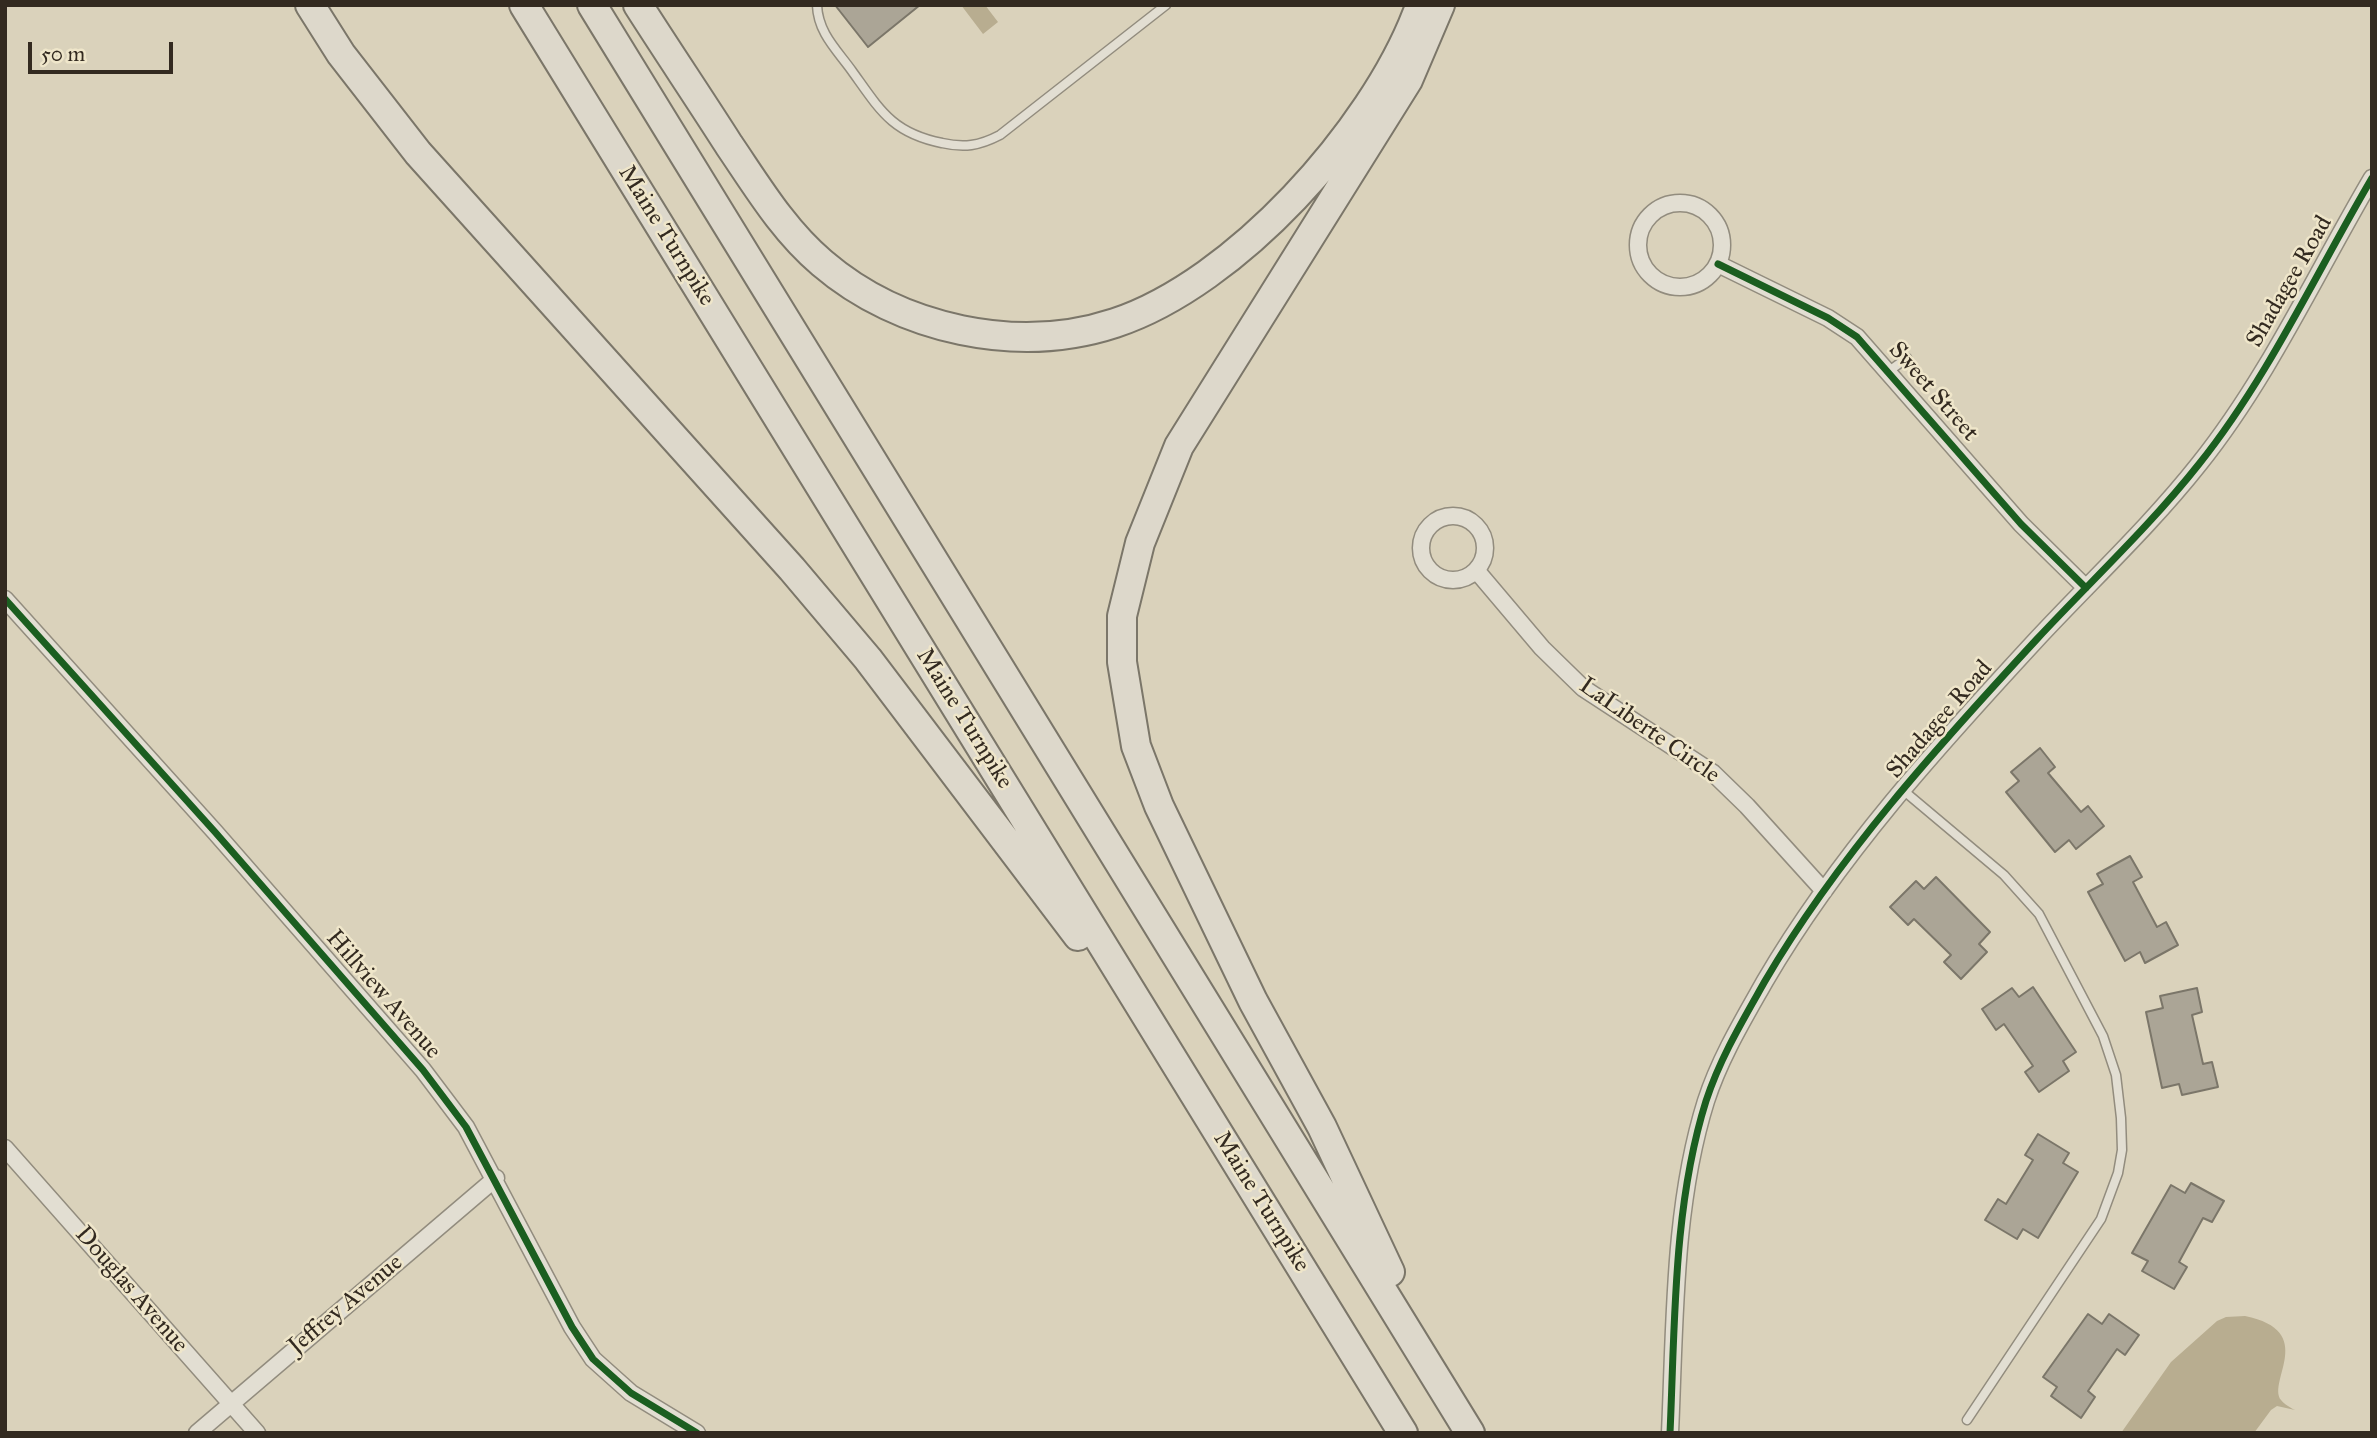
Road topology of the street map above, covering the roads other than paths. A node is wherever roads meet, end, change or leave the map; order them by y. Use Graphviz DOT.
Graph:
graph roads {
  1 [pos="310,5"];
  2 [pos="506,5"];
  3 [pos="524,5"];
  4 [pos="592,5"];
  5 [pos="638,5"];
  6 [pos="817,5"];
  7 [pos="1166,5"];
  8 [pos="1420,5"];
  9 [pos="1440,5"];
  10 [pos="614,151"];
  11 [pos="2372,178"];
  12 [pos="1718,264"];
  13 [pos="1908,358"];
  14 [pos="1889,370"];
  15 [pos="1476,570"];
  16 [pos="2086,588"];
  17 [pos="5,598"];
  18 [pos="1903,791"];
  19 [pos="1824,891"];
  20 [pos="1194,1093"];
  21 [pos="5,1148"];
  22 [pos="496,1178"];
  23 [pos="1450,1398"];
  24 [pos="230,1403"];
  25 [pos="1967,1420"];
  26 [pos="197,1433"];
  27 [pos="257,1433"];
  28 [pos="697,1433"];
  29 [pos="1402,1433"];
  30 [pos="1470,1433"];
  31 [pos="1670,1433"];
  1 -- 20 [label="highway"];
  2 -- 10 [label="highway"];
  3 -- 10 [label="highway, Maine Turnpike"];
  4 -- 23 [label="highway"];
  5 -- 8 [label="highway"];
  6 -- 7 [label="lane"];
  9 -- 23 [label="highway"];
  10 -- 20 [label="highway, Maine Turnpike"];
  11 -- 16 [label="street, Shadagee Road"];
  12 -- 12 [label="street"];
  12 -- 14 [label="street, Sweet Street"];
  13 -- 14 [label="lane"];
  14 -- 16 [label="street, Sweet Street"];
  15 -- 15 [label="street"];
  15 -- 19 [label="street, LaLiberte Circle"];
  16 -- 18 [label="street, Shadagee Road"];
  17 -- 22 [label="street, Hillview Avenue"];
  18 -- 19 [label="street, Shadagee Road"];
  18 -- 25 [label="lane"];
  19 -- 31 [label="street, Shadagee Road"];
  20 -- 29 [label="highway, Maine Turnpike"];
  21 -- 24 [label="street, Douglas Avenue"];
  22 -- 24 [label="street, Jeffrey Avenue"];
  22 -- 28 [label="street, Hillview Avenue"];
  23 -- 30 [label="highway"];
  24 -- 26 [label="street, Jeffrey Avenue"];
  24 -- 27 [label="street, Douglas Avenue"];
}
